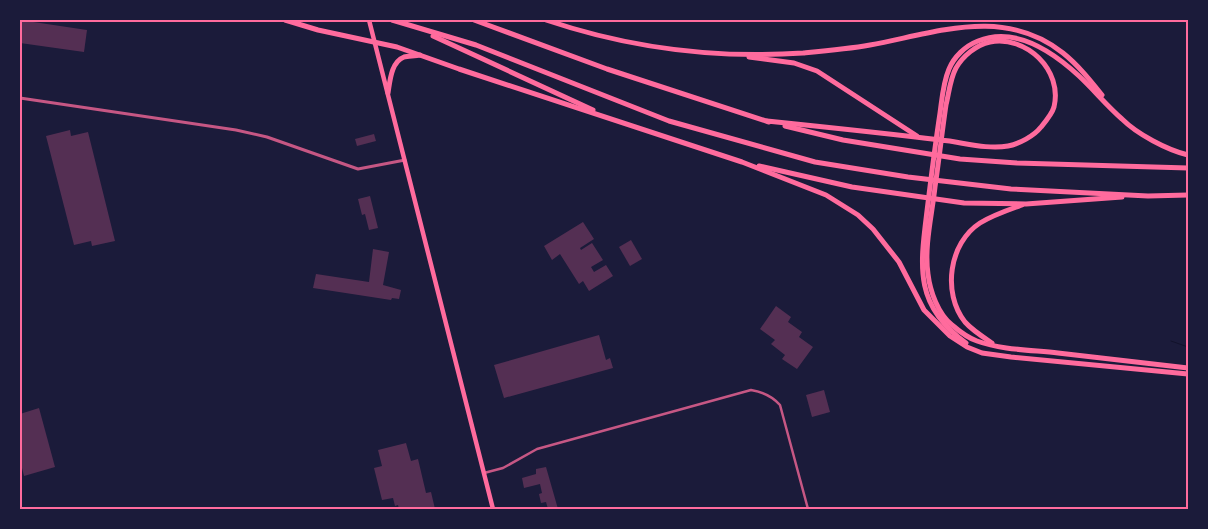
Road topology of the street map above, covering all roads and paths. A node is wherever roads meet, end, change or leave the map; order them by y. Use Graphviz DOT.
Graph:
graph roads {
  1 [pos="285,20"];
  2 [pos="369,20"];
  3 [pos="474,20"];
  4 [pos="546,20"];
  5 [pos="394,21"];
  6 [pos="416,28"];
  7 [pos="375,42"];
  8 [pos="731,54"];
  9 [pos="422,55"];
  10 [pos="388,93"];
  11 [pos="20,98"];
  12 [pos="1119,117"];
  13 [pos="614,120"];
  14 [pos="767,121"];
  15 [pos="940,128"];
  16 [pos="920,137"];
  17 [pos="1188,155"];
  18 [pos="405,160"];
  19 [pos="742,162"];
  20 [pos="1188,168"];
  21 [pos="1148,196"];
  22 [pos="1188,196"];
  23 [pos="1026,204"];
  24 [pos="930,211"];
  25 [pos="994,345"];
  26 [pos="999,356"];
  27 [pos="1188,368"];
  28 [pos="1188,374"];
  29 [pos="484,473"];
  30 [pos="493,509"];
  31 [pos="808,509"];
  1 -- 7 [label="highway"];
  2 -- 7 [label="main road"];
  3 -- 14 [label="highway"];
  4 -- 8 [label="highway"];
  5 -- 6 [label="highway"];
  6 -- 13 [label="highway"];
  6 -- 21 [label="highway"];
  7 -- 9 [label="highway"];
  7 -- 10 [label="main road"];
  8 -- 12 [label="highway"];
  8 -- 16 [label="highway"];
  9 -- 10 [label="highway"];
  9 -- 13 [label="highway"];
  10 -- 18 [label="main road"];
  11 -- 18 [label="street"];
  12 -- 15 [label="highway"];
  12 -- 17 [label="highway"];
  13 -- 19 [label="highway"];
  14 -- 16 [label="highway"];
  14 -- 20 [label="highway"];
  15 -- 16 [label="highway"];
  15 -- 24 [label="highway"];
  18 -- 29 [label="main road"];
  19 -- 23 [label="highway"];
  19 -- 26 [label="highway"];
  21 -- 22 [label="highway"];
  21 -- 23 [label="highway"];
  23 -- 25 [label="highway"];
  24 -- 25 [label="highway"];
  24 -- 26 [label="highway"];
  25 -- 27 [label="highway"];
  26 -- 28 [label="highway"];
  29 -- 30 [label="main road"];
  29 -- 31 [label="street"];
}
